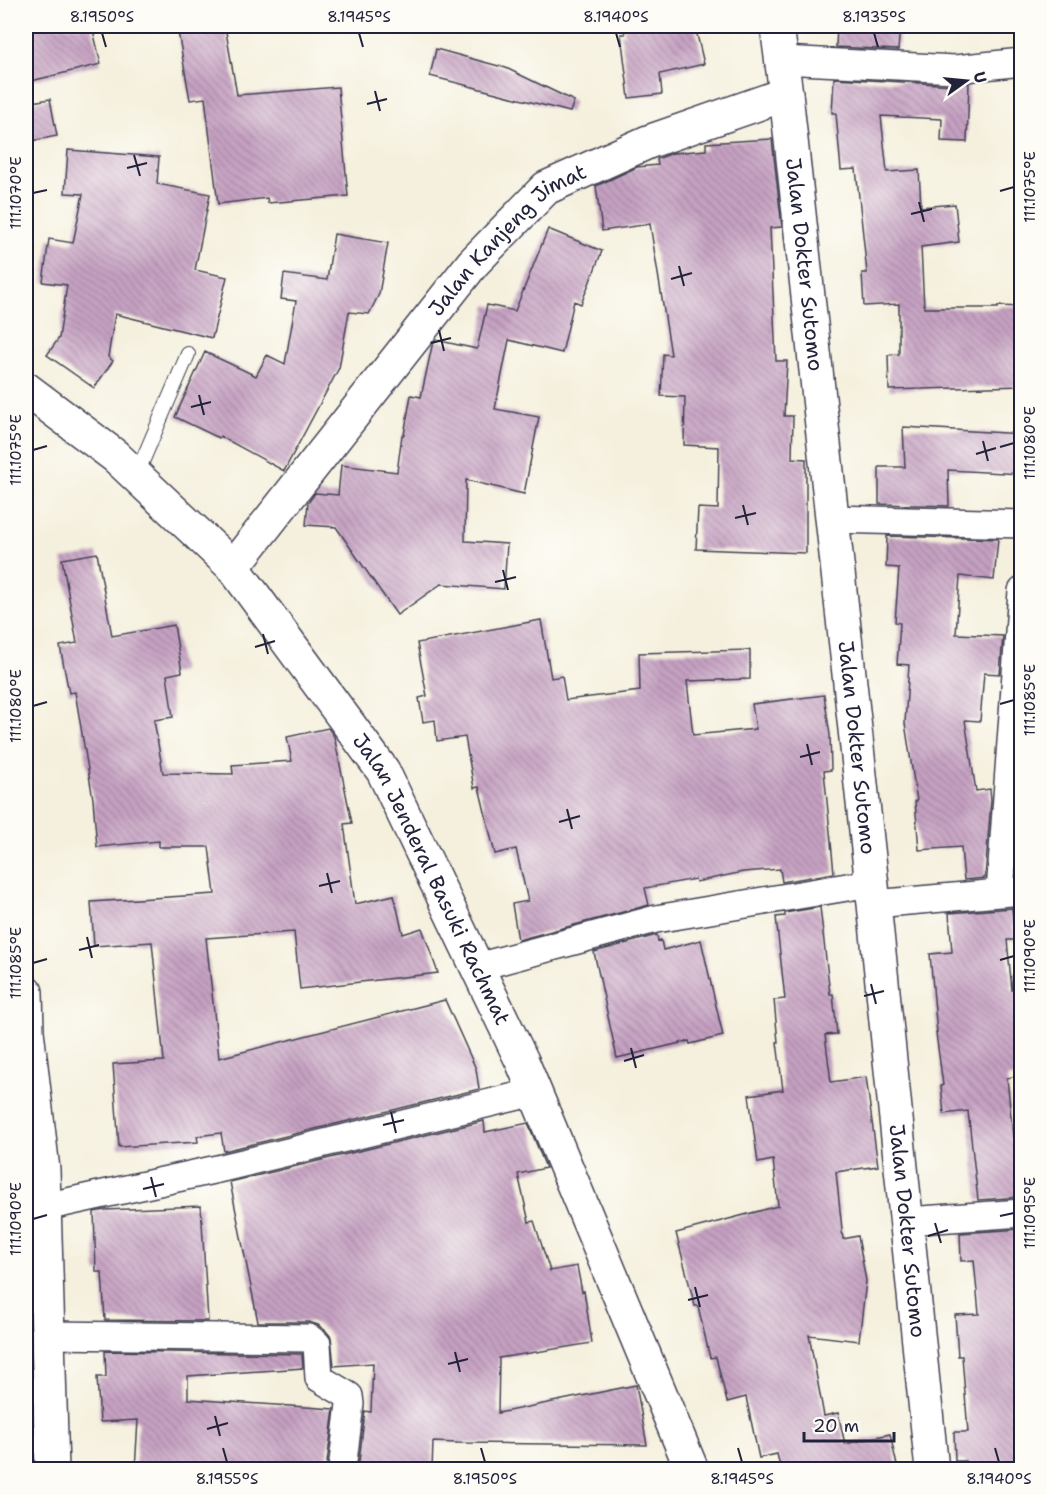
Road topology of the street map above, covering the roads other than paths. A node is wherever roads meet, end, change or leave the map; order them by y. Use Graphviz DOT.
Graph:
graph roads {
  1 [pos="777,26"];
  2 [pos="782,60"];
  3 [pos="1022,62"];
  4 [pos="786,94"];
  5 [pos="188,354"];
  6 [pos="26,388"];
  7 [pos="136,476"];
  8 [pos="833,519"];
  9 [pos="1022,524"];
  10 [pos="233,567"];
  11 [pos="1022,591"];
  12 [pos="1011,892"];
  13 [pos="872,893"];
  14 [pos="477,967"];
  15 [pos="26,992"];
  16 [pos="26,1031"];
  17 [pos="535,1092"];
  18 [pos="45,1207"];
  19 [pos="1022,1213"];
  20 [pos="907,1221"];
  21 [pos="48,1335"];
  22 [pos="52,1470"];
  23 [pos="342,1470"];
  24 [pos="692,1470"];
  25 [pos="932,1470"];
  1 -- 2 [label="main road, Jalan Dokter Sutomo"];
  2 -- 3 [label="street"];
  2 -- 4 [label="main road, Jalan Dokter Sutomo"];
  4 -- 8 [label="main road, Jalan Dokter Sutomo"];
  4 -- 10 [label="main road, Jalan Kanjeng Jimat"];
  5 -- 7 [label="lane"];
  6 -- 7 [label="main road, Jalan Jenderal Basuki Rachmat"];
  7 -- 10 [label="main road, Jalan Jenderal Basuki Rachmat"];
  8 -- 9 [label="street"];
  8 -- 13 [label="main road, Jalan Dokter Sutomo"];
  10 -- 14 [label="main road, Jalan Jenderal Basuki Rachmat"];
  11 -- 12 [label="street"];
  12 -- 13 [label="street"];
  13 -- 14 [label="street"];
  13 -- 20 [label="main road, Jalan Dokter Sutomo"];
  14 -- 17 [label="main road, Jalan Jenderal Basuki Rachmat"];
  15 -- 16 [label="main road"];
  16 -- 18 [label="main road"];
  17 -- 18 [label="street"];
  17 -- 24 [label="main road, Jalan Jenderal Basuki Rachmat"];
  18 -- 21 [label="main road"];
  19 -- 20 [label="street"];
  20 -- 25 [label="main road, Jalan Dokter Sutomo"];
  21 -- 22 [label="main road"];
  21 -- 23 [label="street"];
}
